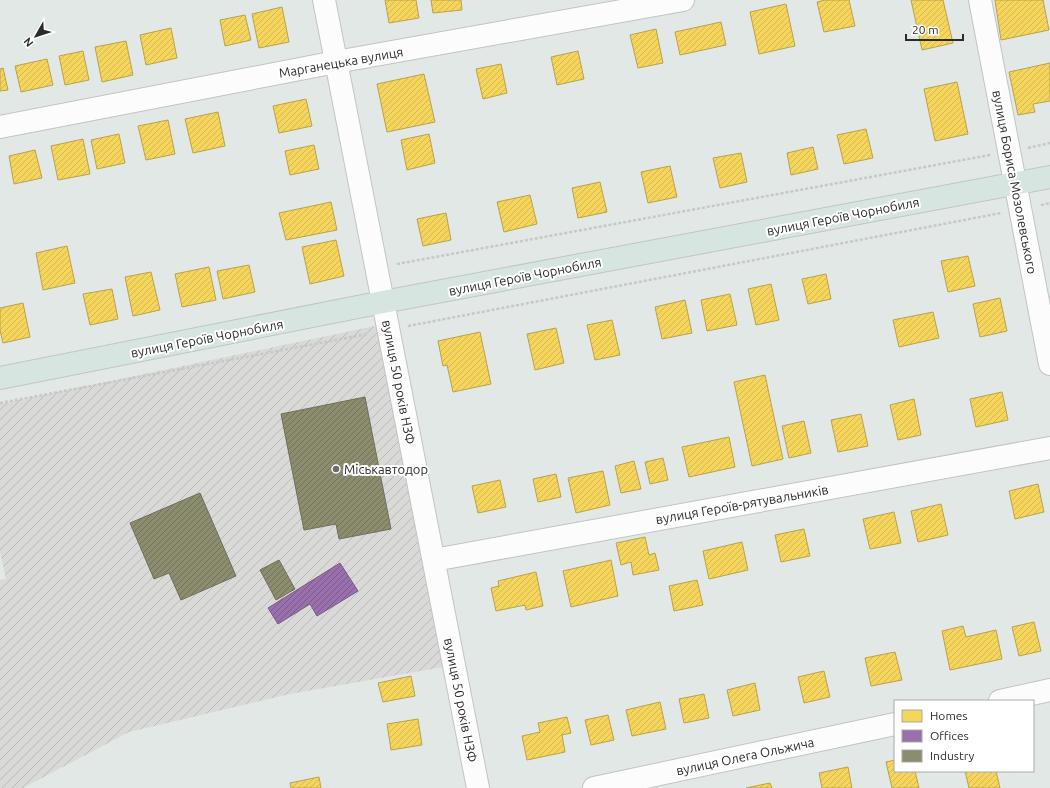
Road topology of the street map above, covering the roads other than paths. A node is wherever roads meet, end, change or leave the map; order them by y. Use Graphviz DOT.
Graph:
graph roads {
  1 [pos="324,0"];
  2 [pos="683,0"];
  3 [pos="980,0"];
  4 [pos="336,62"];
  5 [pos="0,127"];
  6 [pos="1050,177"];
  7 [pos="1015,184"];
  8 [pos="383,302"];
  9 [pos="1050,364"];
  10 [pos="0,378"];
  11 [pos="1050,448"];
  12 [pos="434,560"];
  13 [pos="1050,690"];
  14 [pos="1005,700"];
  15 [pos="894,724"];
  16 [pos="478,788"];
  17 [pos="594,788"];
  1 -- 4 [label="street, вулиця 50 років НЗФ"];
  2 -- 4 [label="street, Марганецька вулиця"];
  3 -- 7 [label="street, вулиця Бориса Мозолевського"];
  4 -- 5 [label="street, Марганецька вулиця"];
  4 -- 8 [label="street, вулиця 50 років НЗФ"];
  6 -- 7 [label="main road, вулиця Героїв Чорнобиля"];
  7 -- 8 [label="main road, вулиця Героїв Чорнобиля"];
  7 -- 9 [label="street, вулиця Бориса Мозолевського"];
  8 -- 10 [label="main road, вулиця Героїв Чорнобиля"];
  8 -- 12 [label="street, вулиця 50 років НЗФ"];
  11 -- 12 [label="street, вулиця Героїв-рятувальників"];
  12 -- 16 [label="street, вулиця 50 років НЗФ"];
  13 -- 14 [label="street"];
  15 -- 17 [label="street, вулиця Олега Ольжича"];
}
